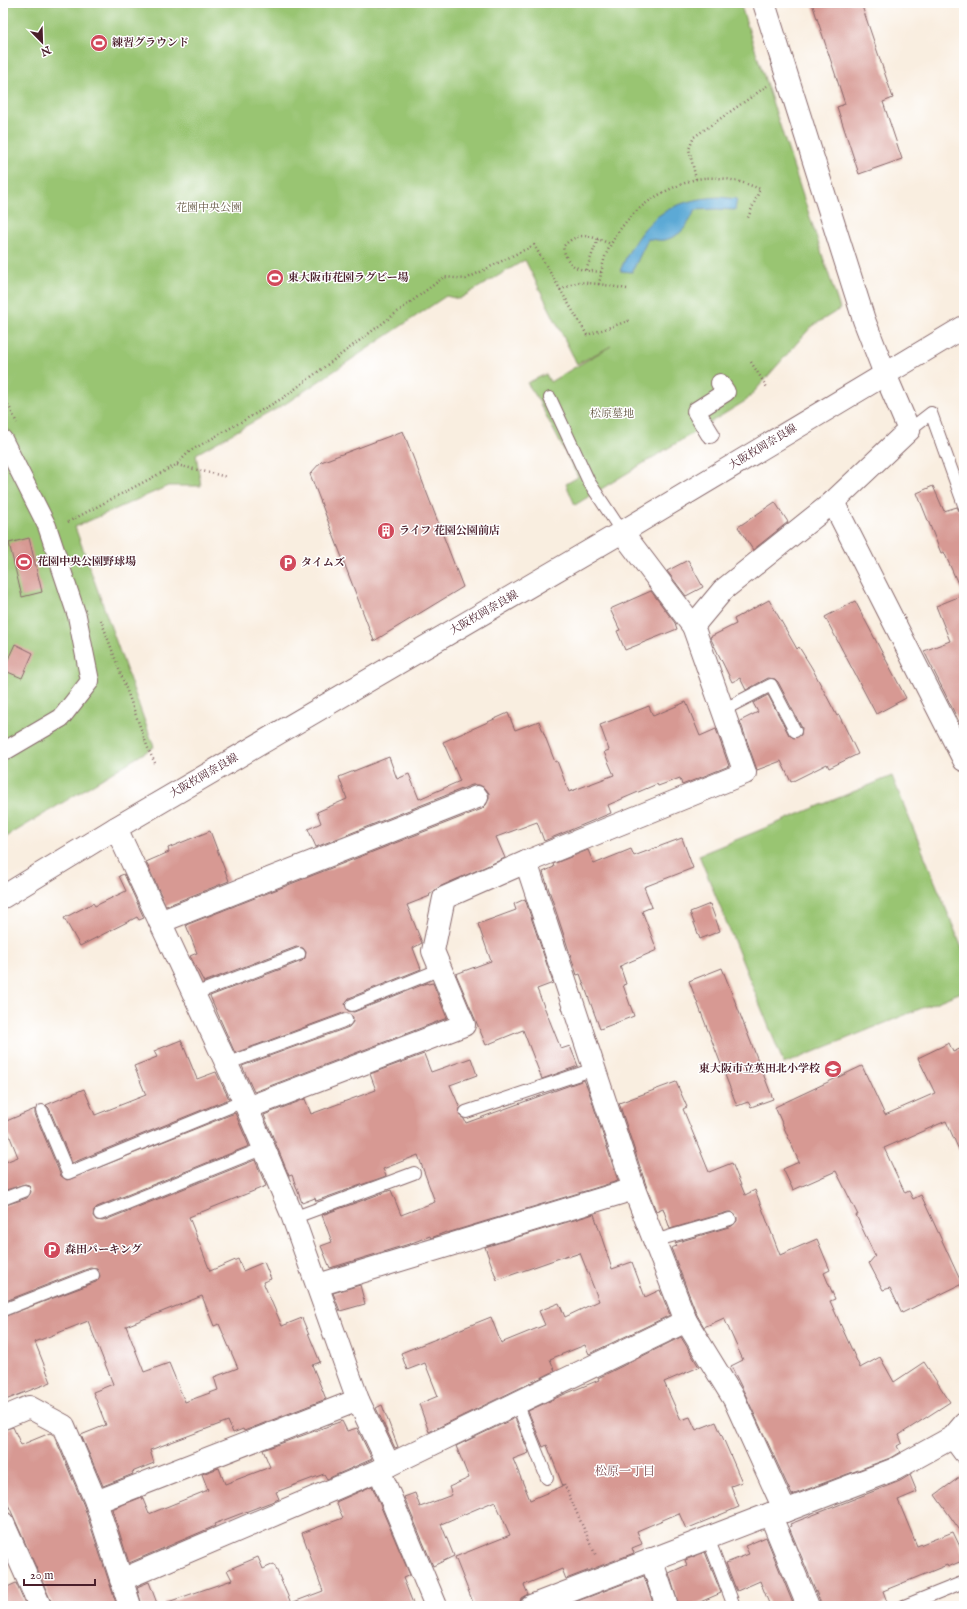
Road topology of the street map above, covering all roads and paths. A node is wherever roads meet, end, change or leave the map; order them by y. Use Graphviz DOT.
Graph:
graph roads {
  1 [pos="764,3"];
  2 [pos="769,86"];
  3 [pos="696,179"];
  4 [pos="748,220"];
  5 [pos="598,239"];
  6 [pos="611,244"];
  7 [pos="586,270"];
  8 [pos="601,272"];
  9 [pos="599,284"];
  10 [pos="627,289"];
  11 [pos="560,290"];
  12 [pos="630,320"];
  13 [pos="964,327"];
  14 [pos="751,362"];
  15 [pos="885,374"];
  16 [pos="720,382"];
  17 [pos="768,389"];
  18 [pos="550,398"];
  19 [pos="909,430"];
  20 [pos="710,434"];
  21 [pos="3,439"];
  22 [pos="176,465"];
  23 [pos="227,477"];
  24 [pos="833,502"];
  25 [pos="964,504"];
  26 [pos="66,523"];
  27 [pos="622,532"];
  28 [pos="693,626"];
  29 [pos="723,710"];
  30 [pos="795,731"];
  31 [pos="3,752"];
  32 [pos="964,760"];
  33 [pos="476,797"];
  34 [pos="116,828"];
  35 [pos="526,862"];
  36 [pos="3,897"];
  37 [pos="160,922"];
  38 [pos="298,954"];
  39 [pos="441,969"];
  40 [pos="194,994"];
  41 [pos="352,1005"];
  42 [pos="346,1020"];
  43 [pos="226,1064"];
  44 [pos="594,1069"];
  45 [pos="246,1105"];
  46 [pos="42,1111"];
  47 [pos="466,1112"];
  48 [pos="264,1148"];
  49 [pos="414,1173"];
  50 [pos="634,1189"];
  51 [pos="24,1191"];
  52 [pos="3,1199"];
  53 [pos="100,1214"];
  54 [pos="293,1218"];
  55 [pos="730,1219"];
  56 [pos="654,1241"];
  57 [pos="93,1275"];
  58 [pos="318,1286"];
  59 [pos="3,1310"];
  60 [pos="686,1321"];
  61 [pos="358,1400"];
  62 [pos="517,1403"];
  63 [pos="3,1418"];
  64 [pos="960,1438"];
  65 [pos="384,1467"];
  66 [pos="547,1478"];
  67 [pos="96,1502"];
  68 [pos="778,1512"];
  69 [pos="3,1523"];
  70 [pos="708,1538"];
  71 [pos="651,1559"];
  72 [pos="11,1563"];
  73 [pos="605,1577"];
  74 [pos="121,1580"];
  75 [pos="964,1582"];
  76 [pos="40,1606"];
  77 [pos="130,1606"];
  78 [pos="436,1606"];
  79 [pos="531,1606"];
  80 [pos="668,1606"];
  81 [pos="734,1606"];
  82 [pos="808,1606"];
  83 [pos="904,1606"];
  1 -- 15 [label="street"];
  2 -- 3 [label="path"];
  3 -- 4 [label="path"];
  3 -- 6 [label="path"];
  5 -- 6 [label="path"];
  5 -- 7 [label="path"];
  5 -- 7 [label="path"];
  6 -- 8 [label="path"];
  7 -- 8 [label="path"];
  8 -- 9 [label="path"];
  9 -- 10 [label="path"];
  9 -- 11 [label="path"];
  11 -- 12 [label="path"];
  11 -- 22 [label="path"];
  13 -- 15 [label="street, 大阪枚岡奈良線"];
  14 -- 17 [label="path"];
  15 -- 19 [label="street"];
  15 -- 27 [label="street, 大阪枚岡奈良線"];
  16 -- 20 [label="street"];
  18 -- 27 [label="lane"];
  19 -- 24 [label="street"];
  19 -- 25 [label="lane"];
  21 -- 31 [label="street"];
  22 -- 23 [label="path"];
  22 -- 26 [label="path"];
  24 -- 28 [label="street"];
  24 -- 32 [label="street"];
  27 -- 28 [label="street"];
  27 -- 34 [label="street, 大阪枚岡奈良線"];
  28 -- 29 [label="street"];
  29 -- 30 [label="lane"];
  29 -- 35 [label="street"];
  33 -- 37 [label="street"];
  34 -- 36 [label="street, 大阪枚岡奈良線"];
  34 -- 37 [label="street"];
  35 -- 39 [label="street"];
  35 -- 44 [label="street"];
  37 -- 40 [label="street"];
  38 -- 40 [label="lane"];
  39 -- 41 [label="lane"];
  39 -- 45 [label="street"];
  40 -- 43 [label="street"];
  42 -- 43 [label="lane"];
  43 -- 45 [label="street"];
  44 -- 47 [label="lane"];
  44 -- 50 [label="street"];
  45 -- 46 [label="lane"];
  45 -- 48 [label="street"];
  48 -- 53 [label="lane"];
  48 -- 54 [label="street"];
  49 -- 54 [label="lane"];
  50 -- 56 [label="street"];
  50 -- 58 [label="street"];
  51 -- 52 [label="lane"];
  54 -- 58 [label="street"];
  55 -- 56 [label="lane"];
  56 -- 60 [label="street"];
  57 -- 59 [label="lane"];
  58 -- 61 [label="street"];
  60 -- 62 [label="street"];
  60 -- 68 [label="street"];
  61 -- 65 [label="street"];
  61 -- 67 [label="street"];
  62 -- 65 [label="street"];
  62 -- 66 [label="lane"];
  63 -- 67 [label="street"];
  64 -- 68 [label="street"];
  65 -- 74 [label="street"];
  65 -- 78 [label="street"];
  66 -- 73 [label="path"];
  67 -- 74 [label="street"];
  68 -- 70 [label="street"];
  68 -- 82 [label="street"];
  69 -- 72 [label="street"];
  70 -- 71 [label="street"];
  70 -- 81 [label="lane"];
  71 -- 73 [label="street"];
  71 -- 80 [label="street"];
  72 -- 76 [label="street"];
  73 -- 79 [label="street"];
  74 -- 77 [label="street"];
  75 -- 83 [label="lane"];
}
